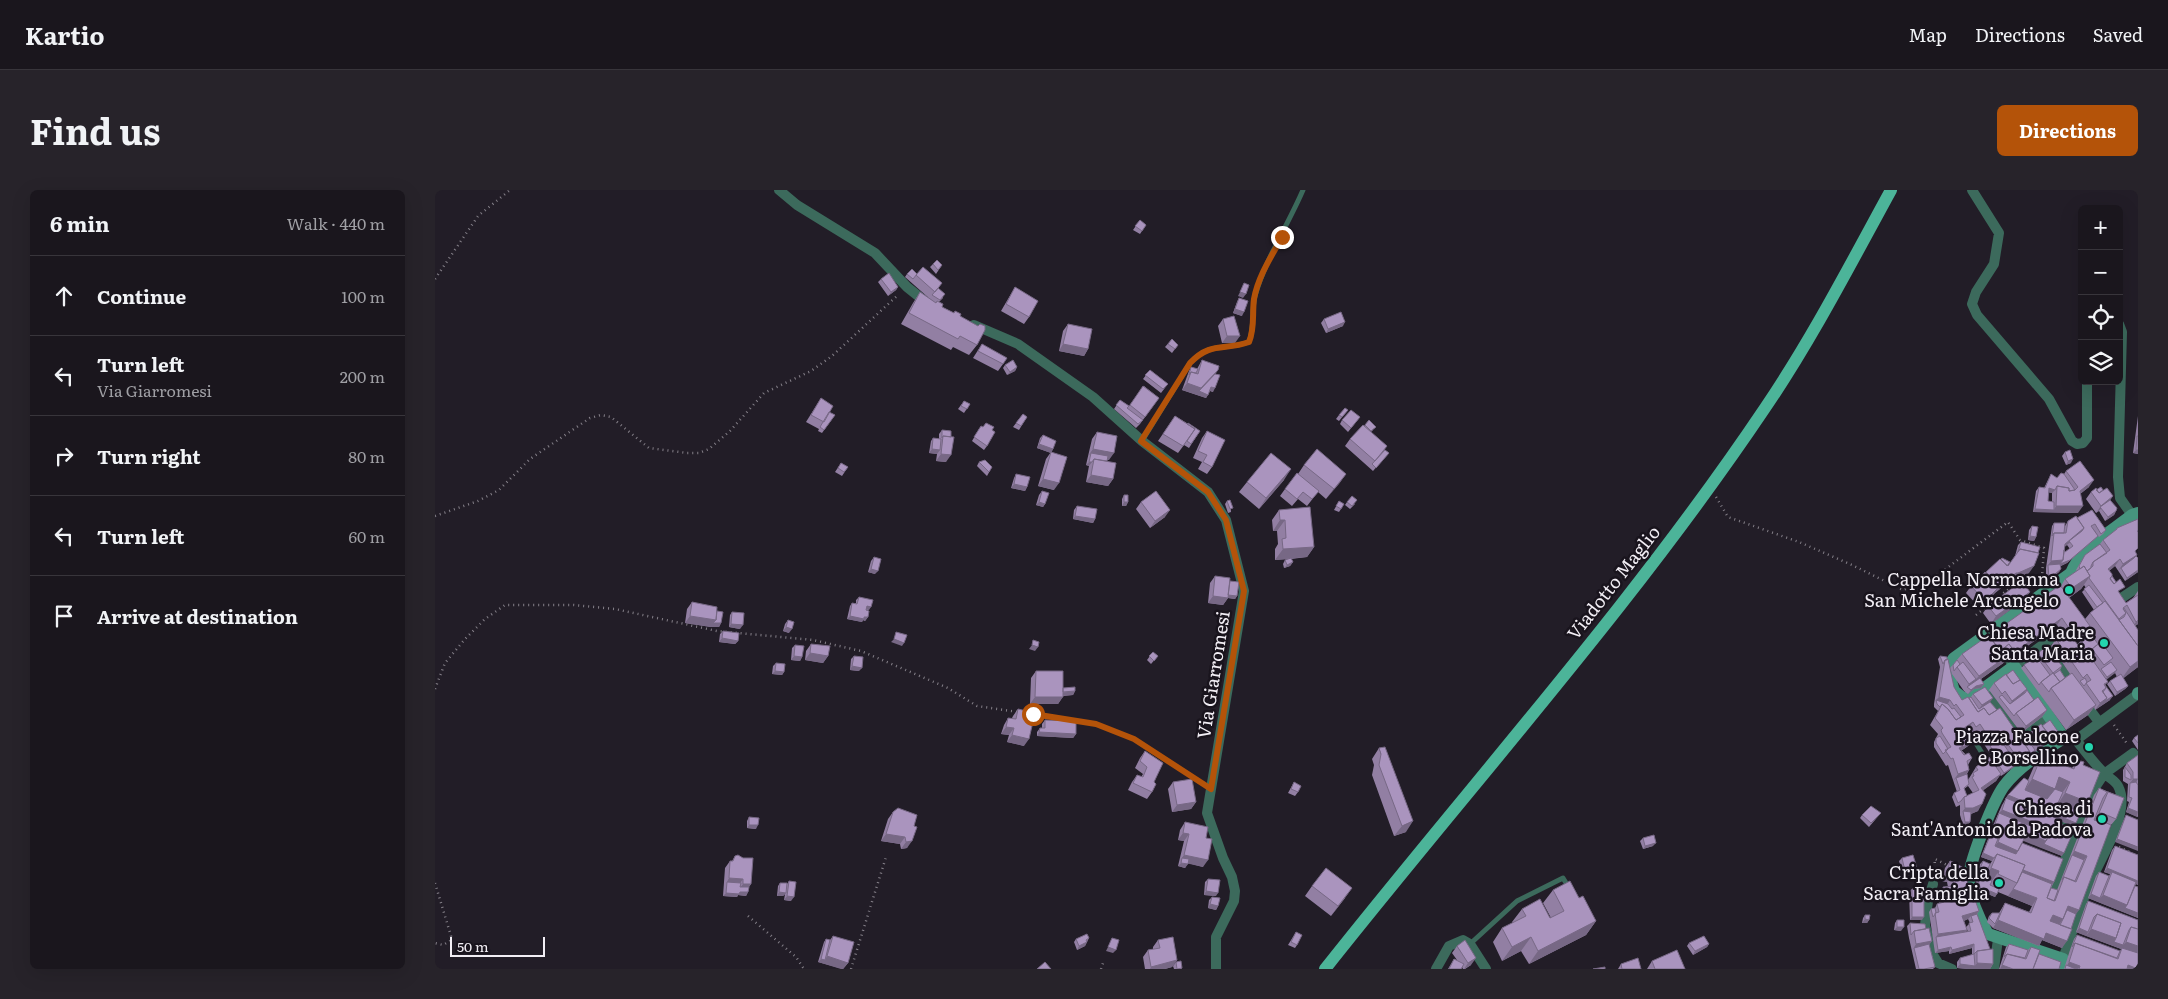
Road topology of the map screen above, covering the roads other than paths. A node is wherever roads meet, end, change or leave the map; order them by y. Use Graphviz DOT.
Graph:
graph roads {
  1 [pos="779,190"];
  2 [pos="1303,190"];
  3 [pos="1891,190"];
  4 [pos="1972,190"];
  5 [pos="935,308"];
  6 [pos="960,319"];
  7 [pos="2122,340"];
  8 [pos="2087,385"];
  9 [pos="1141,441"];
  10 [pos="2135,514"];
  11 [pos="2138,587"];
  12 [pos="2120,600"];
  13 [pos="2059,633"];
  14 [pos="2043,644"];
  15 [pos="2012,662"];
  16 [pos="1983,689"];
  17 [pos="2138,694"];
  18 [pos="2049,716"];
  19 [pos="2099,722"];
  20 [pos="2070,739"];
  21 [pos="1977,746"];
  22 [pos="2136,756"];
  23 [pos="1993,770"];
  24 [pos="2104,774"];
  25 [pos="2043,817"];
  26 [pos="2077,831"];
  27 [pos="2035,883"];
  28 [pos="1933,884"];
  29 [pos="1572,894"];
  30 [pos="1998,939"];
  31 [pos="1470,944"];
  32 [pos="2062,964"];
  33 [pos="1216,969"];
  34 [pos="1325,969"];
  35 [pos="1436,969"];
  36 [pos="1486,969"];
  37 [pos="1952,969"];
  38 [pos="1995,969"];
  1 -- 5 [label="street"];
  2 -- 9 [label="lane"];
  3 -- 34 [label="main road, Viadotto Maglio"];
  4 -- 8 [label="street"];
  6 -- 9 [label="street, Via Giarromesi"];
  7 -- 10 [label="street"];
  9 -- 33 [label="street, Via Giarromesi"];
  10 -- 16 [label="main road"];
  11 -- 12 [label="street"];
  13 -- 14 [label="street"];
  14 -- 15 [label="street"];
  14 -- 19 [label="street"];
  15 -- 16 [label="main road"];
  15 -- 18 [label="main road"];
  16 -- 18 [label="street"];
  17 -- 19 [label="street"];
  18 -- 20 [label="main road"];
  19 -- 20 [label="street"];
  20 -- 24 [label="street"];
  20 -- 30 [label="main road"];
  21 -- 23 [label="lane"];
  22 -- 24 [label="street"];
  24 -- 26 [label="street"];
  24 -- 32 [label="street"];
  25 -- 26 [label="street"];
  26 -- 27 [label="street"];
  28 -- 37 [label="street"];
  29 -- 31 [label="lane"];
  30 -- 32 [label="main road"];
  30 -- 38 [label="street"];
  31 -- 35 [label="street"];
  31 -- 36 [label="street"];
}
